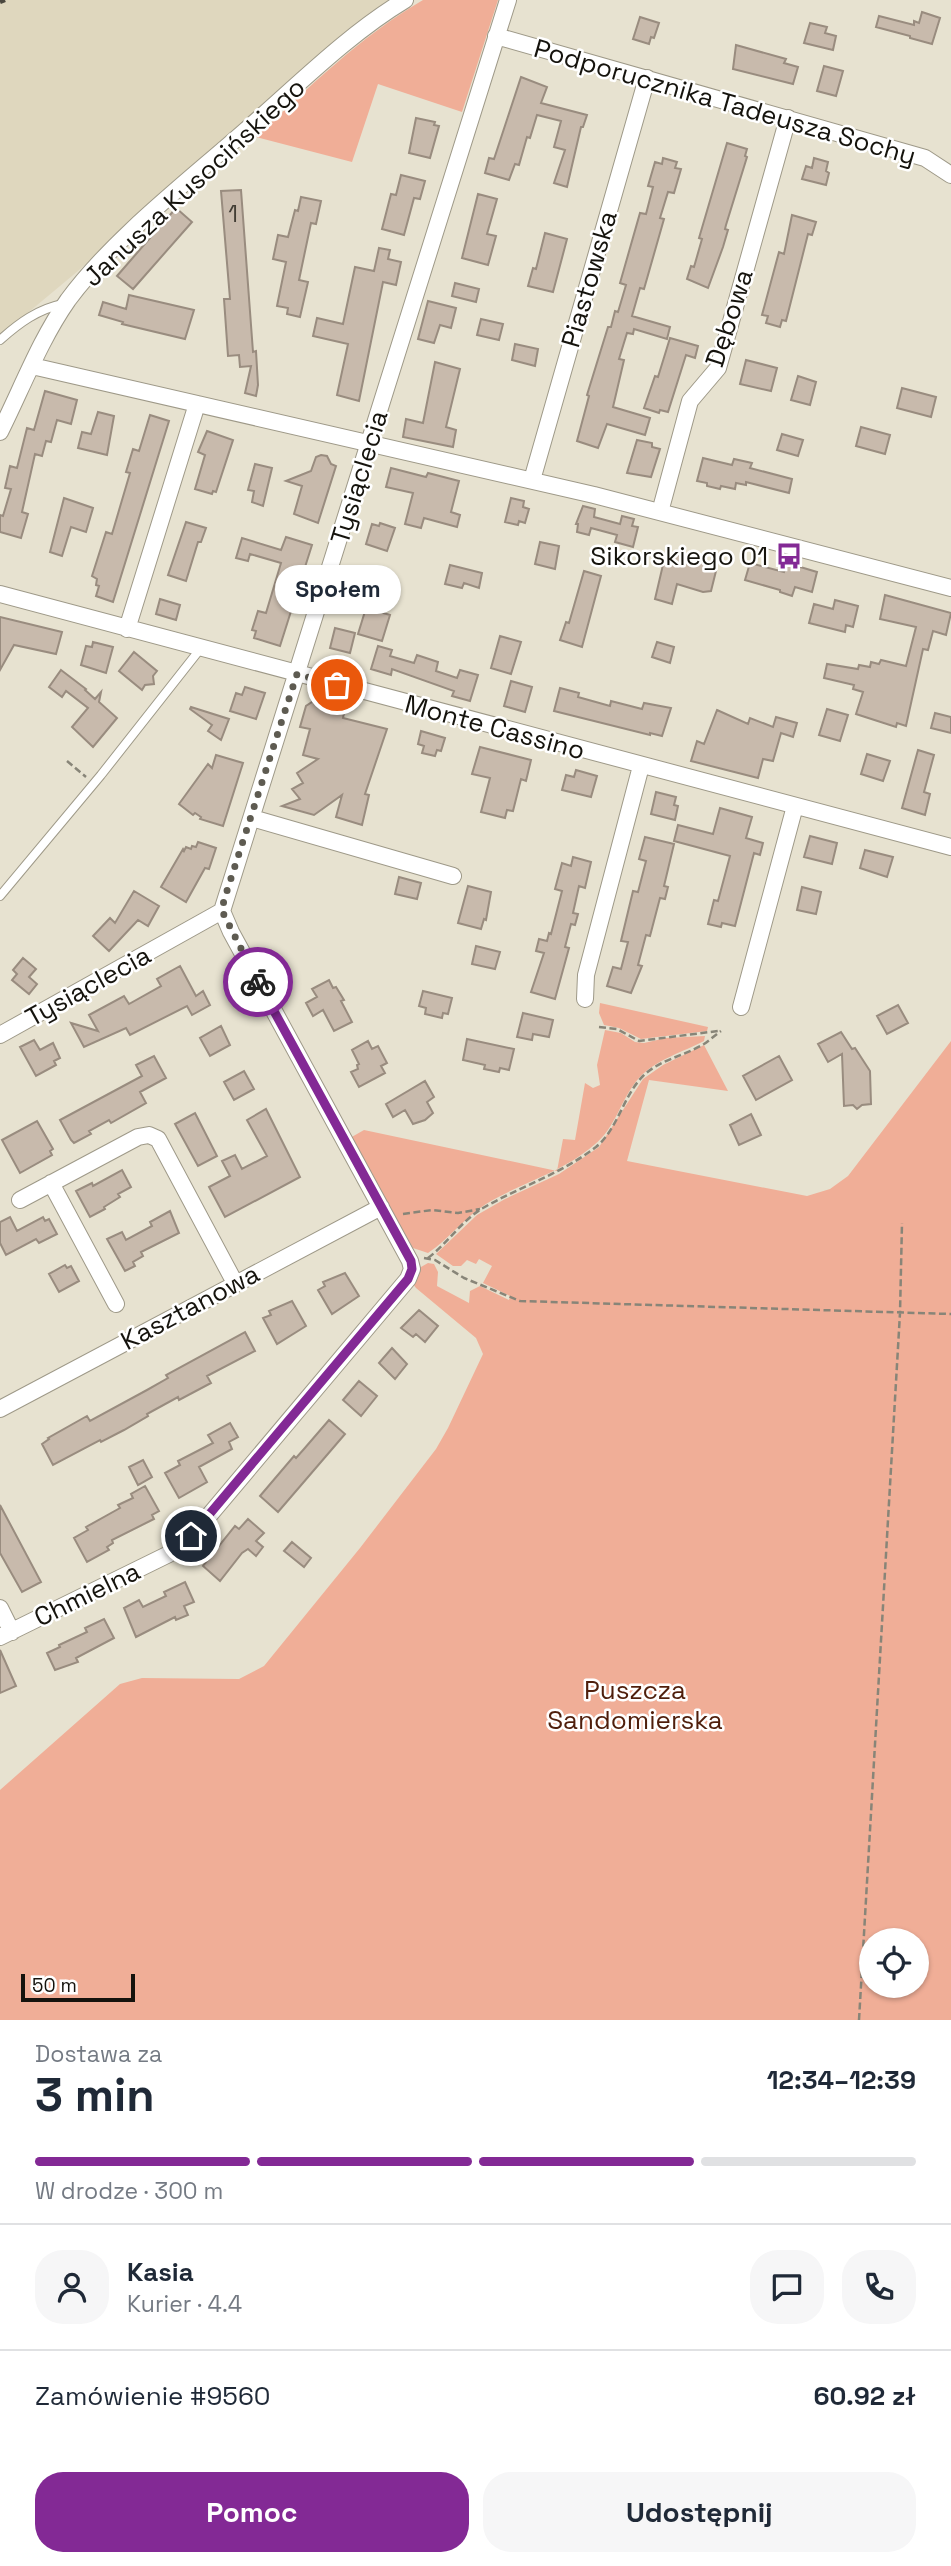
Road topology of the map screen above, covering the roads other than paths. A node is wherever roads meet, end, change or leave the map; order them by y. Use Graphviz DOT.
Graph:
graph roads {
  1 [pos="405,0"];
  2 [pos="508,0"];
  3 [pos="496,36"];
  4 [pos="647,78"];
  5 [pos="788,118"];
  6 [pos="951,175"];
  7 [pos="66,303"];
  8 [pos="0,340"];
  9 [pos="33,366"];
  10 [pos="197,404"];
  11 [pos="0,432"];
  12 [pos="369,443"];
  13 [pos="532,480"];
  14 [pos="660,512"];
  15 [pos="951,587"];
  16 [pos="0,594"];
  17 [pos="127,629"];
  18 [pos="201,648"];
  19 [pos="297,674"];
  20 [pos="641,766"];
  21 [pos="795,806"];
  22 [pos="252,818"];
  23 [pos="951,847"];
  24 [pos="453,876"];
  25 [pos="0,897"];
  26 [pos="222,911"];
  27 [pos="585,999"];
  28 [pos="741,1007"];
  29 [pos="0,1035"];
  30 [pos="51,1183"];
  31 [pos="20,1200"];
  32 [pos="383,1211"];
  33 [pos="236,1283"];
  34 [pos="116,1304"];
  35 [pos="0,1409"];
  36 [pos="0,1608"];
  37 [pos="6,1634"];
  1 -- 7 [label="street, Janusza Kusocińskiego"];
  2 -- 3 [label="street, Tysiąclecia"];
  3 -- 4 [label="street, Podporucznika Tadeusza Sochy"];
  3 -- 12 [label="street, Tysiąclecia"];
  4 -- 5 [label="street, Podporucznika Tadeusza Sochy"];
  4 -- 13 [label="street, Piastowska"];
  5 -- 6 [label="street, Podporucznika Tadeusza Sochy"];
  5 -- 14 [label="street, Dębowa"];
  7 -- 8 [label="lane"];
  7 -- 9 [label="street, Janusza Kusocińskiego"];
  9 -- 10 [label="street"];
  9 -- 11 [label="street, Janusza Kusocińskiego"];
  10 -- 12 [label="street"];
  10 -- 17 [label="street"];
  12 -- 13 [label="street"];
  12 -- 19 [label="street, Tysiąclecia"];
  13 -- 14 [label="street"];
  14 -- 15 [label="street"];
  16 -- 17 [label="street, Monte Cassino"];
  17 -- 18 [label="street, Monte Cassino"];
  18 -- 19 [label="street, Monte Cassino"];
  18 -- 25 [label="lane"];
  19 -- 20 [label="street, Monte Cassino"];
  19 -- 22 [label="street, Tysiąclecia"];
  20 -- 21 [label="street, Monte Cassino"];
  20 -- 27 [label="street"];
  21 -- 23 [label="street, Monte Cassino"];
  21 -- 28 [label="street"];
  22 -- 24 [label="street"];
  22 -- 26 [label="street, Tysiąclecia"];
  26 -- 29 [label="street, Tysiąclecia"];
  26 -- 32 [label="street"];
  30 -- 31 [label="street"];
  30 -- 33 [label="street"];
  30 -- 34 [label="street"];
  32 -- 33 [label="street, Kasztanowa"];
  32 -- 37 [label="street, Chmielna"];
  33 -- 35 [label="street, Kasztanowa"];
  36 -- 37 [label="street"];
}
